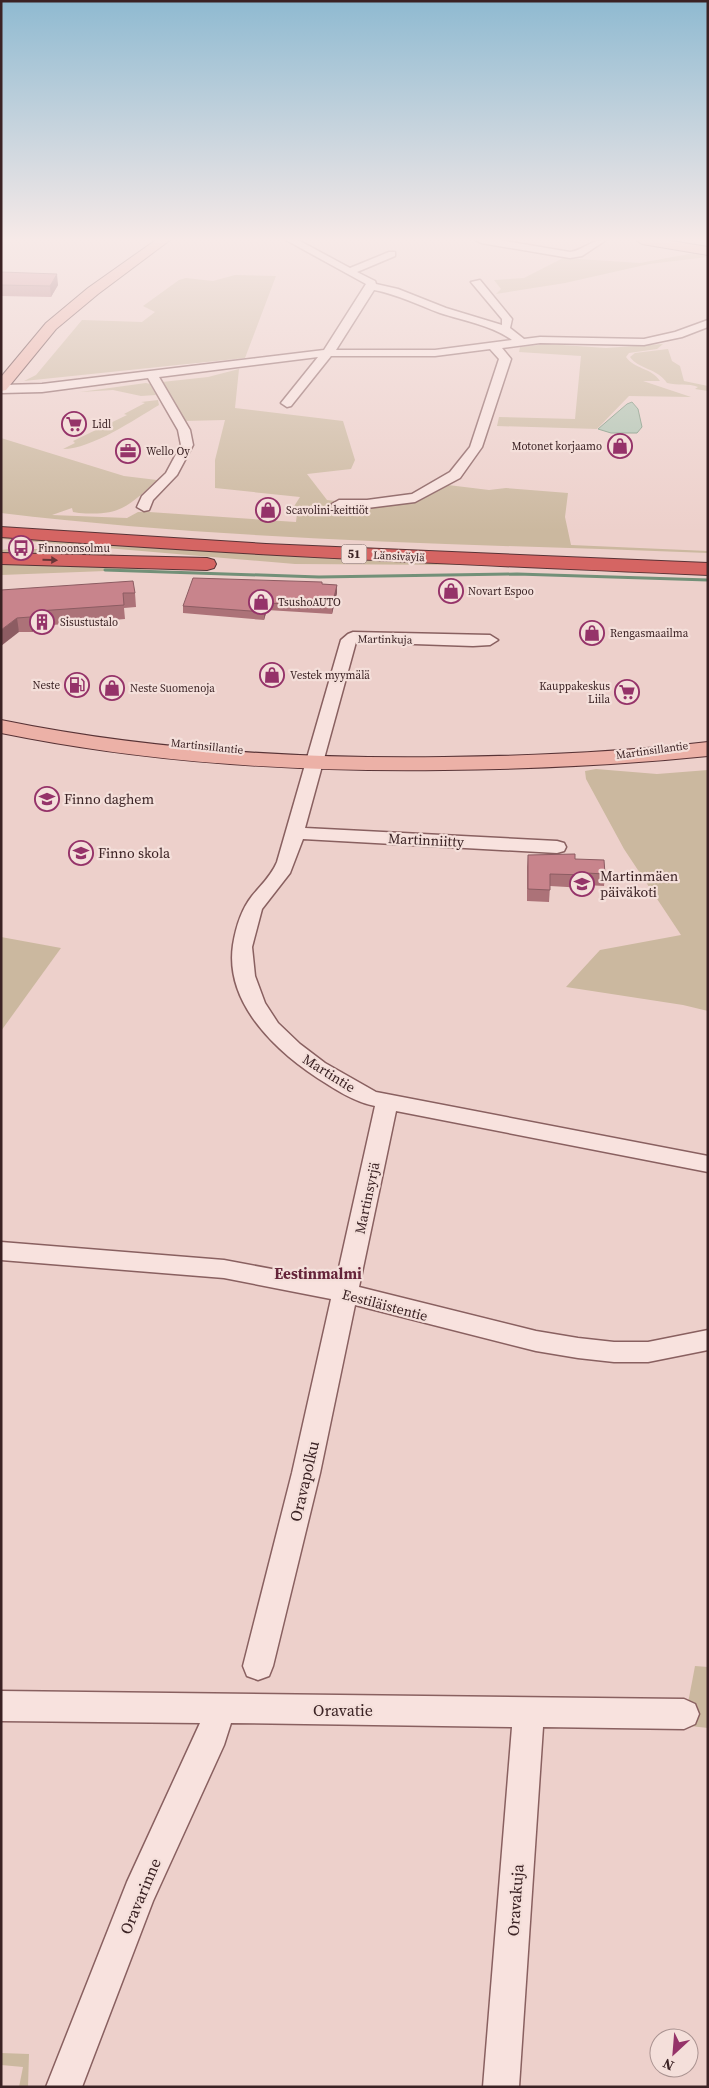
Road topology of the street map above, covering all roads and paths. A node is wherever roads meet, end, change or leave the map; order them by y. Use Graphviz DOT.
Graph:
graph roads {
  1 [pos="27,337"];
  2 [pos="42,337"];
  3 [pos="337,337"];
  4 [pos="515,337"];
  5 [pos="666,337"];
  6 [pos="520,341"];
  7 [pos="492,346"];
  8 [pos="327,353"];
  9 [pos="1,368"];
  10 [pos="151,374"];
  11 [pos="2,386"];
  12 [pos="287,403"];
  13 [pos="338,504"];
  14 [pos="144,507"];
  15 [pos="1,516"];
  16 [pos="1,522"];
  17 [pos="1,532"];
  18 [pos="216,536"];
  19 [pos="1,542"];
  20 [pos="1,558"];
  21 [pos="708,558"];
  22 [pos="272,565"];
  23 [pos="708,569"];
  24 [pos="708,573"];
  25 [pos="490,640"];
  26 [pos="1,714"];
  27 [pos="1,726"];
  28 [pos="708,742"];
  29 [pos="708,749"];
  30 [pos="317,759"];
  31 [pos="596,759"];
  32 [pos="296,833"];
  33 [pos="557,847"];
  34 [pos="387,1102"];
  35 [pos="708,1164"];
  36 [pos="1,1250"];
  37 [pos="346,1294"];
  38 [pos="708,1340"];
  39 [pos="258,1666"];
  40 [pos="1,1706"];
  41 [pos="220,1708"];
  42 [pos="528,1712"];
  43 [pos="684,1714"];
  44 [pos="64,2087"];
  45 [pos="501,2087"];
  1 -- 9 [label="main road"];
  2 -- 11 [label="main road"];
  3 -- 8 [label="street"];
  4 -- 6 [label="street"];
  5 -- 6 [label="street"];
  6 -- 7 [label="street"];
  7 -- 8 [label="street"];
  7 -- 13 [label="street"];
  8 -- 10 [label="street"];
  8 -- 12 [label="street"];
  10 -- 11 [label="street"];
  10 -- 14 [label="street"];
  15 -- 18 [label="highway"];
  16 -- 18 [label="highway, Länsiväylä / 51"];
  17 -- 23 [label="highway, Länsiväylä / 51"];
  18 -- 21 [label="highway, Länsiväylä / 51"];
  19 -- 22 [label="highway"];
  20 -- 22 [label="highway, one-way"];
  22 -- 24 [label="highway"];
  25 -- 30 [label="street, Martinkuja"];
  26 -- 30 [label="main road, Martinsillantie"];
  27 -- 30 [label="main road, Martinsillantie"];
  28 -- 31 [label="main road, Martinsillantie"];
  29 -- 31 [label="main road, Martinsillantie"];
  30 -- 31 [label="main road, Martinsillantie"];
  30 -- 32 [label="street, Martintie"];
  32 -- 33 [label="street, Martinniitty"];
  32 -- 34 [label="street, Martintie"];
  34 -- 35 [label="street, Martintie"];
  34 -- 37 [label="street, Martinsyrjä"];
  36 -- 37 [label="street, Eestiläistentie"];
  37 -- 38 [label="street, Eestiläistentie"];
  37 -- 39 [label="street, Oravapolku"];
  40 -- 41 [label="street, Oravatie"];
  41 -- 42 [label="street, Oravatie"];
  41 -- 44 [label="street, Oravarinne"];
  42 -- 43 [label="street, Oravatie"];
  42 -- 45 [label="street, Oravakuja"];
}
